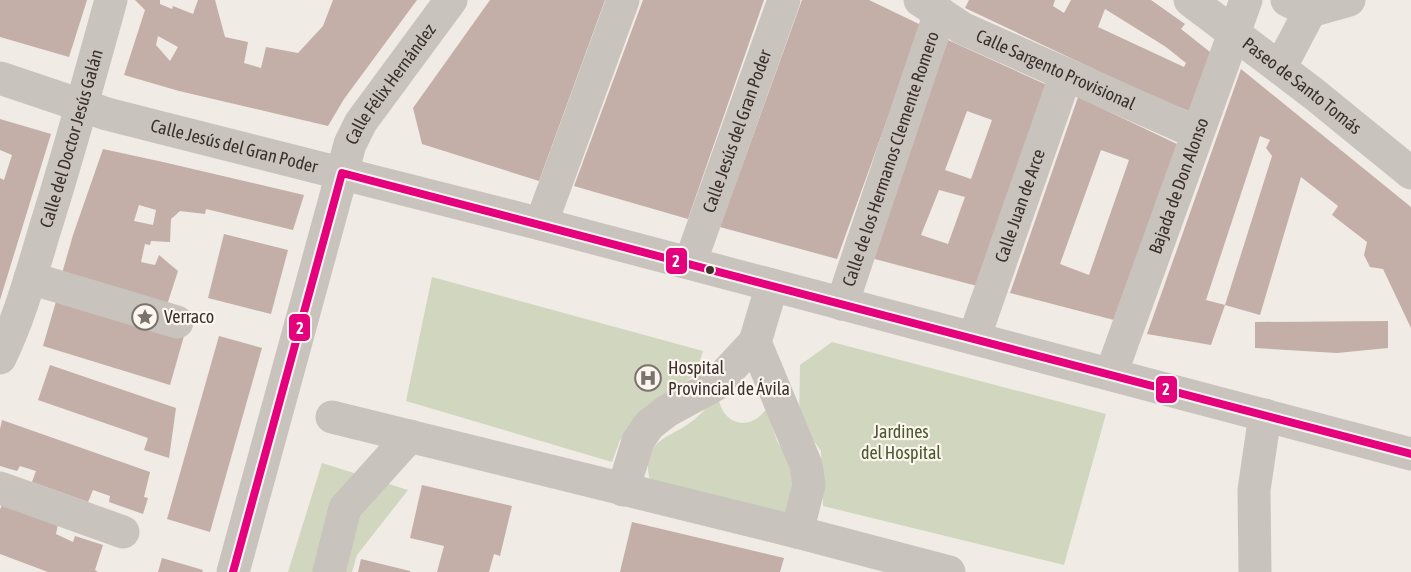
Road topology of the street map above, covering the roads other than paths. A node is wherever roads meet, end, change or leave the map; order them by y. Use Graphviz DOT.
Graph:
graph roads {
  1 [pos="111,0"];
  2 [pos="451,0"];
  3 [pos="623,0"];
  4 [pos="784,0"];
  5 [pos="1190,0"];
  6 [pos="1246,0"];
  7 [pos="1349,0"];
  8 [pos="1299,5"];
  9 [pos="930,6"];
  10 [pos="1234,32"];
  11 [pos="1280,68"];
  12 [pos="1066,74"];
  13 [pos="0,78"];
  14 [pos="82,106"];
  15 [pos="1197,133"];
  16 [pos="342,173"];
  17 [pos="1411,173"];
  18 [pos="542,224"];
  19 [pos="690,263"];
  20 [pos="30,278"];
  21 [pos="771,285"];
  22 [pos="842,304"];
  23 [pos="177,322"];
  24 [pos="974,338"];
  25 [pos="755,342"];
  26 [pos="0,358"];
  27 [pos="1111,374"];
  28 [pos="1265,416"];
  29 [pos="332,417"];
  30 [pos="410,436"];
  31 [pos="1411,454"];
  32 [pos="0,488"];
  33 [pos="623,490"];
  34 [pos="123,532"];
  35 [pos="797,532"];
  36 [pos="233,572"];
  37 [pos="329,572"];
  38 [pos="949,572"];
  39 [pos="1255,572"];
  1 -- 14 [label="street, Calle del Doctor Jesús Galán"];
  2 -- 16 [label="street, Calle Félix Hernández"];
  3 -- 18 [label="street"];
  4 -- 19 [label="street, Calle Jesús del Gran Poder"];
  5 -- 10 [label="street, Paseo de Santo Tomás"];
  6 -- 10 [label="street, Bajada de Don Alonso"];
  7 -- 8 [label="street"];
  8 -- 11 [label="street"];
  9 -- 12 [label="street, Calle Sargento Provisional"];
  9 -- 22 [label="street, Calle de los Hermanos Clemente Romero"];
  10 -- 11 [label="street, Paseo de Santo Tomás"];
  10 -- 15 [label="street, Bajada de Don Alonso"];
  11 -- 17 [label="street, Paseo de Santo Tomás"];
  12 -- 15 [label="street, Calle Sargento Provisional"];
  12 -- 24 [label="street, Calle Juan de Arce"];
  13 -- 14 [label="street, Calle Jesús del Gran Poder"];
  14 -- 16 [label="street, Calle Jesús del Gran Poder"];
  14 -- 20 [label="street, Calle del Doctor Jesús Galán"];
  15 -- 27 [label="street, Bajada de Don Alonso"];
  16 -- 18 [label="street, Calle Jesús del Gran Poder"];
  16 -- 36 [label="street, Calle Félix Hernández"];
  18 -- 19 [label="street, Calle Jesús del Gran Poder"];
  19 -- 21 [label="street, Calle Jesús del Gran Poder"];
  20 -- 23 [label="street"];
  20 -- 26 [label="street, Calle del Doctor Jesús Galán"];
  21 -- 22 [label="street, Calle Jesús del Gran Poder"];
  21 -- 25 [label="street"];
  22 -- 24 [label="street, Calle Jesús del Gran Poder"];
  24 -- 27 [label="street, Calle Jesús del Gran Poder"];
  25 -- 33 [label="street"];
  25 -- 35 [label="street"];
  27 -- 28 [label="street, Calle Jesús del Gran Poder"];
  28 -- 31 [label="street, Calle Jesús del Gran Poder"];
  28 -- 39 [label="street"];
  29 -- 30 [label="street"];
  30 -- 33 [label="street"];
  30 -- 37 [label="street"];
  32 -- 34 [label="street"];
  33 -- 35 [label="street"];
  35 -- 38 [label="street"];
}
